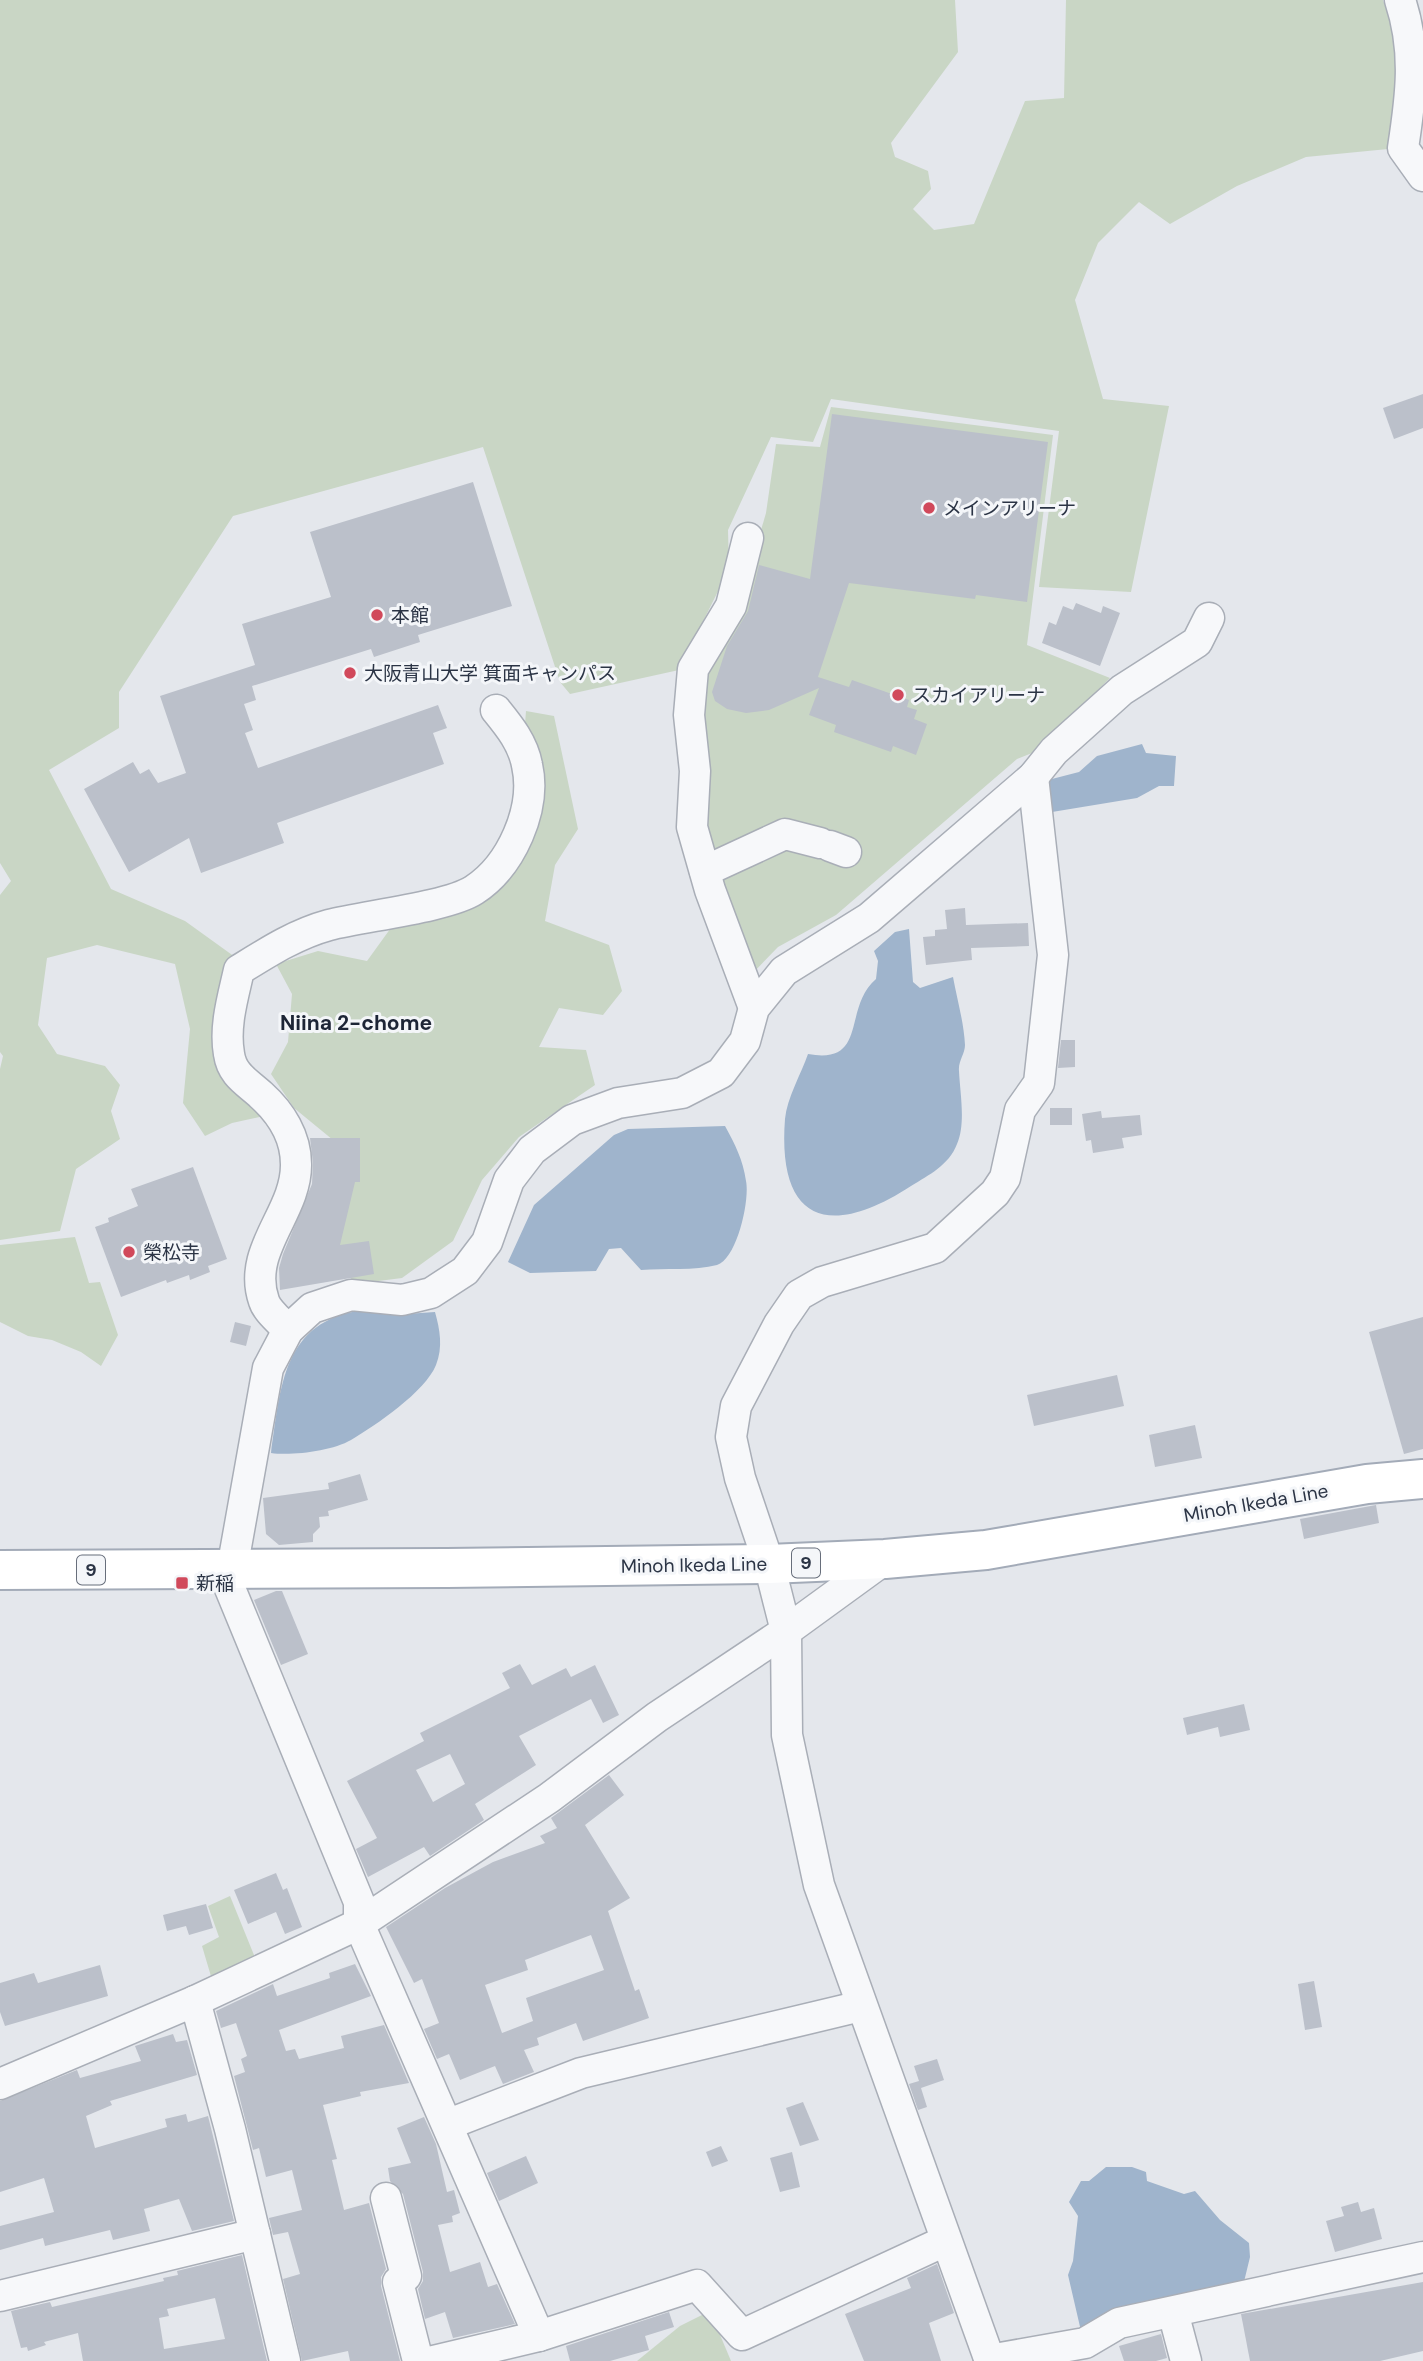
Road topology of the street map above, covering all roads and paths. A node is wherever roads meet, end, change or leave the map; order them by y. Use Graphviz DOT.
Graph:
graph roads {
  1 [pos="1400,0"];
  2 [pos="1423,176"];
  3 [pos="748,538"];
  4 [pos="1209,618"];
  5 [pos="496,710"];
  6 [pos="1033,777"];
  7 [pos="832,847"];
  8 [pos="705,870"];
  9 [pos="754,1008"];
  10 [pos="288,1330"];
  11 [pos="1423,1479"];
  12 [pos="885,1559"];
  13 [pos="769,1564"];
  14 [pos="0,1570"];
  15 [pos="231,1570"];
  16 [pos="786,1631"];
  17 [pos="359,1924"];
  18 [pos="195,2001"];
  19 [pos="861,2006"];
  20 [pos="0,2084"];
  21 [pos="449,2124"];
  22 [pos="386,2198"];
  23 [pos="255,2234"];
  24 [pos="945,2241"];
  25 [pos="1423,2258"];
  26 [pos="0,2297"];
  27 [pos="1173,2312"];
  28 [pos="539,2336"];
  29 [pos="990,2360"];
  30 [pos="285,2361"];
  31 [pos="418,2361"];
  32 [pos="433,2361"];
  33 [pos="1186,2361"];
  1 -- 2 [label="street"];
  3 -- 8 [label="street"];
  4 -- 6 [label="street"];
  5 -- 10 [label="street"];
  6 -- 9 [label="street"];
  6 -- 13 [label="street"];
  7 -- 8 [label="street"];
  8 -- 9 [label="street"];
  9 -- 10 [label="street"];
  10 -- 15 [label="street"];
  11 -- 12 [label="main road, Minoh Ikeda Line / 9"];
  12 -- 13 [label="main road, Minoh Ikeda Line / 9"];
  12 -- 16 [label="street"];
  13 -- 15 [label="main road, Minoh Ikeda Line / 9"];
  13 -- 16 [label="street"];
  14 -- 15 [label="main road, Minoh Ikeda Line / 9"];
  15 -- 17 [label="street"];
  16 -- 17 [label="street"];
  16 -- 19 [label="street"];
  17 -- 18 [label="street"];
  17 -- 21 [label="street"];
  18 -- 20 [label="street"];
  18 -- 23 [label="street"];
  19 -- 21 [label="street"];
  19 -- 24 [label="street"];
  21 -- 28 [label="street"];
  22 -- 31 [label="street"];
  23 -- 26 [label="street"];
  23 -- 30 [label="street"];
  24 -- 28 [label="street"];
  24 -- 29 [label="street"];
  25 -- 27 [label="street"];
  27 -- 29 [label="street"];
  27 -- 33 [label="street"];
  28 -- 32 [label="street"];
}
